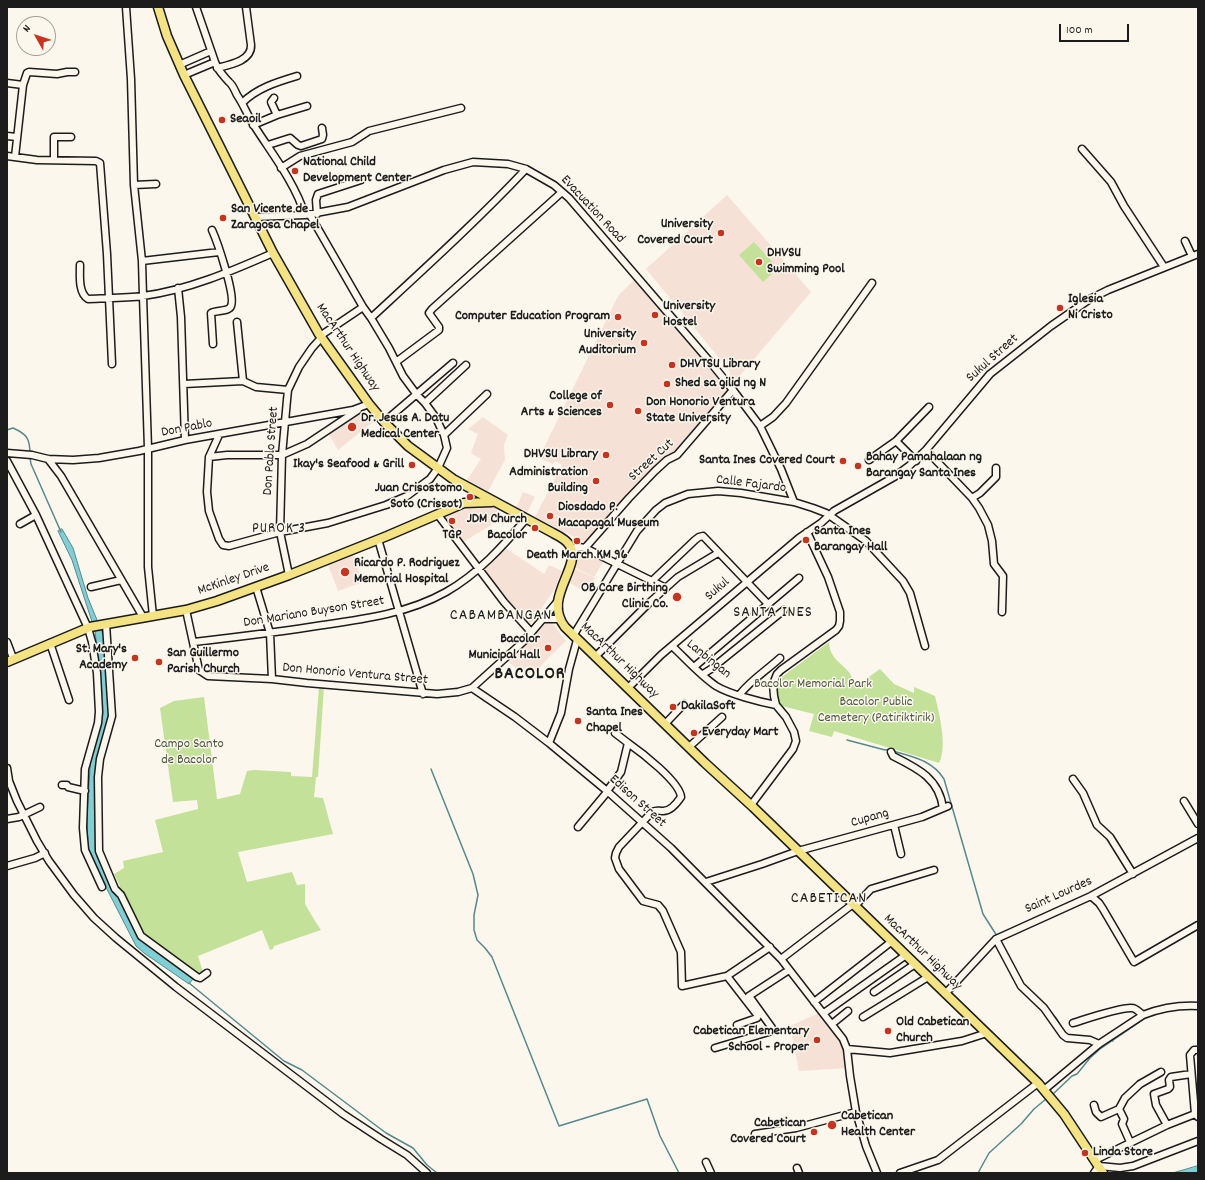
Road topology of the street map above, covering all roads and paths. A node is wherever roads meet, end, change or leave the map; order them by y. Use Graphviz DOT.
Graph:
graph roads {
  1 [pos="126,7"];
  2 [pos="158,7"];
  3 [pos="196,7"];
  4 [pos="246,7"];
  5 [pos="211,51"];
  6 [pos="179,65"];
  7 [pos="216,65"];
  8 [pos="75,72"];
  9 [pos="184,75"];
  10 [pos="297,76"];
  11 [pos="7,83"];
  12 [pos="23,85"];
  13 [pos="274,98"];
  14 [pos="242,103"];
  15 [pos="307,106"];
  16 [pos="461,108"];
  17 [pos="277,115"];
  18 [pos="253,125"];
  19 [pos="322,128"];
  20 [pos="7,136"];
  21 [pos="17,137"];
  22 [pos="71,137"];
  23 [pos="268,145"];
  24 [pos="1082,149"];
  25 [pos="7,156"];
  26 [pos="15,156"];
  27 [pos="54,160"];
  28 [pos="281,168"];
  29 [pos="526,169"];
  30 [pos="361,180"];
  31 [pos="156,184"];
  32 [pos="134,185"];
  33 [pos="562,192"];
  34 [pos="317,214"];
  35 [pos="307,215"];
  36 [pos="255,217"];
  37 [pos="212,230"];
  38 [pos="1185,241"];
  39 [pos="219,252"];
  40 [pos="273,253"];
  41 [pos="1195,255"];
  42 [pos="142,261"];
  43 [pos="80,265"];
  44 [pos="1164,267"];
  45 [pos="226,273"];
  46 [pos="872,283"];
  47 [pos="178,288"];
  48 [pos="143,296"];
  49 [pos="109,298"];
  50 [pos="362,307"];
  51 [pos="371,318"];
  52 [pos="237,322"];
  53 [pos="321,337"];
  54 [pos="213,344"];
  55 [pos="396,362"];
  56 [pos="112,364"];
  57 [pos="453,364"];
  58 [pos="466,365"];
  59 [pos="243,381"];
  60 [pos="184,384"];
  61 [pos="288,390"];
  62 [pos="733,390"];
  63 [pos="487,394"];
  64 [pos="417,395"];
  65 [pos="425,403"];
  66 [pos="369,404"];
  67 [pos="929,407"];
  68 [pos="361,408"];
  69 [pos="384,422"];
  70 [pos="285,423"];
  71 [pos="760,426"];
  72 [pos="219,434"];
  73 [pos="444,435"];
  74 [pos="186,440"];
  75 [pos="896,441"];
  76 [pos="148,448"];
  77 [pos="926,450"];
  78 [pos="7,453"];
  79 [pos="282,455"];
  80 [pos="208,457"];
  81 [pos="48,459"];
  82 [pos="869,460"];
  83 [pos="916,461"];
  84 [pos="7,462"];
  85 [pos="438,468"];
  86 [pos="996,468"];
  87 [pos="463,485"];
  88 [pos="972,498"];
  89 [pos="493,502"];
  90 [pos="794,502"];
  91 [pos="464,503"];
  92 [pos="36,515"];
  93 [pos="438,515"];
  94 [pos="829,516"];
  95 [pos="526,519"];
  96 [pos="20,524"];
  97 [pos="280,532"];
  98 [pos="807,532"];
  99 [pos="378,539"];
  100 [pos="585,548"];
  101 [pos="572,549"];
  102 [pos="718,553"];
  103 [pos="617,563"];
  104 [pos="478,569"];
  105 [pos="289,575"];
  106 [pos="798,578"];
  107 [pos="120,580"];
  108 [pos="652,581"];
  109 [pos="747,581"];
  110 [pos="91,587"];
  111 [pos="256,587"];
  112 [pos="666,588"];
  113 [pos="558,601"];
  114 [pos="768,604"];
  115 [pos="186,610"];
  116 [pos="784,610"];
  117 [pos="399,611"];
  118 [pos="1002,612"];
  119 [pos="153,616"];
  120 [pos="143,617"];
  121 [pos="542,619"];
  122 [pos="560,619"];
  123 [pos="103,624"];
  124 [pos="89,628"];
  125 [pos="532,632"];
  126 [pos="270,633"];
  127 [pos="575,638"];
  128 [pos="7,642"];
  129 [pos="194,642"];
  130 [pos="50,643"];
  131 [pos="672,646"];
  132 [pos="925,646"];
  133 [pos="595,657"];
  134 [pos="780,658"];
  135 [pos="10,660"];
  136 [pos="694,667"];
  137 [pos="703,674"];
  138 [pos="272,679"];
  139 [pos="472,688"];
  140 [pos="628,688"];
  141 [pos="423,694"];
  142 [pos="740,694"];
  143 [pos="69,700"];
  144 [pos="684,704"];
  145 [pos="776,704"];
  146 [pos="722,717"];
  147 [pos="665,724"];
  148 [pos="615,733"];
  149 [pos="549,743"];
  150 [pos="628,743"];
  151 [pos="689,747"];
  152 [pos="891,752"];
  153 [pos="7,768"];
  154 [pos="1073,779"];
  155 [pos="8,781"];
  156 [pos="62,785"];
  157 [pos="85,791"];
  158 [pos="608,791"];
  159 [pos="1184,801"];
  160 [pos="751,805"];
  161 [pos="40,807"];
  162 [pos="24,815"];
  163 [pos="7,819"];
  164 [pos="643,823"];
  165 [pos="1198,824"];
  166 [pos="894,825"];
  167 [pos="578,827"];
  168 [pos="1198,838"];
  169 [pos="798,851"];
  170 [pos="45,853"];
  171 [pos="901,854"];
  172 [pos="7,866"];
  173 [pos="934,870"];
  174 [pos="1133,874"];
  175 [pos="706,882"];
  176 [pos="102,887"];
  177 [pos="1091,896"];
  178 [pos="854,905"];
  179 [pos="1198,925"];
  180 [pos="998,938"];
  181 [pos="891,942"];
  182 [pos="770,947"];
  183 [pos="906,955"];
  184 [pos="781,959"];
  185 [pos="915,964"];
  186 [pos="789,970"];
  187 [pos="207,973"];
  188 [pos="727,976"];
  189 [pos="928,977"];
  190 [pos="874,992"];
  191 [pos="945,994"];
  192 [pos="814,1002"];
  193 [pos="1198,1006"];
  194 [pos="848,1011"];
  195 [pos="824,1013"];
  196 [pos="1143,1015"];
  197 [pos="863,1017"];
  198 [pos="1073,1023"];
  199 [pos="737,1024"];
  200 [pos="832,1024"];
  201 [pos="987,1033"];
  202 [pos="1102,1042"];
  203 [pos="715,1048"];
  204 [pos="847,1049"];
  205 [pos="1198,1050"];
  206 [pos="1161,1072"];
  207 [pos="1191,1074"];
  208 [pos="1038,1083"];
  209 [pos="1044,1090"];
  210 [pos="1196,1094"];
  211 [pos="1094,1105"];
  212 [pos="1119,1110"];
  213 [pos="856,1112"];
  214 [pos="1197,1115"];
  215 [pos="1167,1125"];
  216 [pos="755,1134"];
  217 [pos="1198,1141"];
  218 [pos="1130,1142"];
  219 [pos="706,1162"];
  220 [pos="1099,1169"];
  221 [pos="427,1173"];
  222 [pos="711,1173"];
  223 [pos="877,1173"];
  224 [pos="900,1173"];
  1 -- 32 [label="street"];
  2 -- 6 [label="main road, MacArthur Highway"];
  3 -- 5 [label="street"];
  4 -- 7 [label="street"];
  5 -- 6 [label="street"];
  5 -- 7 [label="street"];
  6 -- 9 [label="main road, MacArthur Highway"];
  7 -- 9 [label="street"];
  7 -- 14 [label="street"];
  8 -- 12 [label="street"];
  9 -- 36 [label="main road, MacArthur Highway"];
  10 -- 14 [label="street"];
  11 -- 12 [label="street"];
  12 -- 21 [label="street"];
  13 -- 17 [label="street"];
  14 -- 18 [label="street"];
  15 -- 17 [label="street"];
  16 -- 28 [label="street"];
  17 -- 18 [label="street"];
  18 -- 23 [label="street"];
  19 -- 23 [label="street"];
  20 -- 21 [label="street"];
  21 -- 26 [label="street"];
  22 -- 27 [label="street"];
  23 -- 28 [label="street"];
  24 -- 44 [label="street"];
  25 -- 26 [label="street"];
  26 -- 27 [label="street"];
  27 -- 49 [label="street"];
  28 -- 35 [label="street"];
  29 -- 33 [label="street, Evacuation Road"];
  29 -- 34 [label="street, Evacuation Road"];
  29 -- 51 [label="street"];
  30 -- 34 [label="street"];
  31 -- 32 [label="street"];
  32 -- 42 [label="street"];
  33 -- 55 [label="street"];
  33 -- 62 [label="street, Evacuation Road"];
  34 -- 35 [label="street, Evacuation Road"];
  35 -- 36 [label="street, Evacuation Road"];
  35 -- 50 [label="street"];
  36 -- 40 [label="main road, MacArthur Highway"];
  37 -- 39 [label="street"];
  38 -- 41 [label="street"];
  39 -- 42 [label="street"];
  39 -- 45 [label="street"];
  40 -- 45 [label="street"];
  40 -- 53 [label="main road, MacArthur Highway"];
  41 -- 44 [label="street, Sukul Street"];
  42 -- 48 [label="street"];
  43 -- 49 [label="street"];
  44 -- 77 [label="street, Sukul Street"];
  45 -- 47 [label="street"];
  45 -- 54 [label="street"];
  46 -- 71 [label="street"];
  47 -- 48 [label="street"];
  47 -- 60 [label="street"];
  48 -- 49 [label="street"];
  48 -- 76 [label="street"];
  49 -- 56 [label="street"];
  50 -- 51 [label="street"];
  50 -- 53 [label="street, Don Pablo Street"];
  51 -- 55 [label="street"];
  52 -- 59 [label="street"];
  53 -- 61 [label="street, Don Pablo Street"];
  53 -- 66 [label="main road, MacArthur Highway"];
  55 -- 64 [label="street"];
  57 -- 64 [label="street"];
  58 -- 65 [label="street"];
  59 -- 60 [label="street"];
  59 -- 61 [label="street"];
  60 -- 74 [label="street"];
  61 -- 70 [label="street, Don Pablo Street"];
  62 -- 71 [label="street, Evacuation Road"];
  62 -- 100 [label="street, Street Cut"];
  63 -- 73 [label="street"];
  64 -- 65 [label="street"];
  64 -- 69 [label="street"];
  65 -- 73 [label="street"];
  66 -- 68 [label="street, Don Pablo"];
  66 -- 69 [label="main road, MacArthur Highway"];
  67 -- 75 [label="street"];
  68 -- 70 [label="street, Don Pablo"];
  68 -- 79 [label="street"];
  69 -- 85 [label="main road, MacArthur Highway"];
  70 -- 72 [label="street, Don Pablo"];
  70 -- 79 [label="street, Don Pablo Street"];
  71 -- 90 [label="street, Evacuation Road"];
  72 -- 74 [label="street, Don Pablo"];
  72 -- 80 [label="street"];
  73 -- 85 [label="street"];
  74 -- 76 [label="street, Don Pablo"];
  75 -- 82 [label="street"];
  75 -- 83 [label="street"];
  76 -- 81 [label="street, Don Pablo"];
  76 -- 119 [label="street"];
  77 -- 83 [label="street, Sukul Street"];
  77 -- 88 [label="street"];
  78 -- 81 [label="street, Don Pablo"];
  79 -- 80 [label="street"];
  79 -- 97 [label="street, Don Pablo Street"];
  80 -- 97 [label="street"];
  81 -- 107 [label="street"];
  83 -- 94 [label="street, Sukul Street"];
  84 -- 92 [label="street"];
  85 -- 87 [label="main road, MacArthur Highway"];
  85 -- 97 [label="street"];
  86 -- 88 [label="street"];
  87 -- 89 [label="main road, MacArthur Highway"];
  87 -- 91 [label="main road"];
  88 -- 118 [label="street"];
  89 -- 91 [label="main road, McKinley Drive"];
  89 -- 95 [label="main road, MacArthur Highway"];
  90 -- 94 [label="street, Calle Fajardo"];
  90 -- 103 [label="street, Calle Fajardo"];
  91 -- 93 [label="main road, McKinley Drive"];
  92 -- 96 [label="street"];
  92 -- 124 [label="street"];
  93 -- 99 [label="main road, McKinley Drive"];
  93 -- 104 [label="street"];
  94 -- 98 [label="street, Sukul"];
  94 -- 132 [label="street, Calle Fajardo"];
  95 -- 101 [label="main road, MacArthur Highway"];
  95 -- 104 [label="street, Don Mariano Buyson Street"];
  97 -- 105 [label="street, Don Pablo Street"];
  98 -- 109 [label="street, Sukul"];
  98 -- 145 [label="street"];
  99 -- 105 [label="main road, McKinley Drive"];
  99 -- 117 [label="street"];
  100 -- 101 [label="street"];
  100 -- 103 [label="street"];
  101 -- 113 [label="main road, MacArthur Highway"];
  102 -- 108 [label="street"];
  102 -- 109 [label="street"];
  102 -- 112 [label="street"];
  103 -- 108 [label="street"];
  103 -- 127 [label="street, Calle Fajardo"];
  104 -- 117 [label="street, Don Mariano Buyson Street"];
  104 -- 125 [label="street"];
  105 -- 111 [label="main road, McKinley Drive"];
  106 -- 114 [label="street"];
  107 -- 110 [label="street"];
  107 -- 120 [label="street"];
  108 -- 112 [label="street"];
  109 -- 114 [label="street"];
  109 -- 131 [label="street, Sukul"];
  111 -- 115 [label="main road, McKinley Drive"];
  111 -- 126 [label="street"];
  112 -- 133 [label="street"];
  113 -- 121 [label="street, Don Honorio Ventura Street"];
  113 -- 122 [label="main road, MacArthur Highway"];
  114 -- 136 [label="street"];
  115 -- 119 [label="main road, McKinley Drive"];
  115 -- 129 [label="street, Don Honorio Ventura Street"];
  116 -- 137 [label="street"];
  117 -- 126 [label="street, Don Mariano Buyson Street"];
  117 -- 141 [label="street"];
  119 -- 120 [label="main road, McKinley Drive"];
  120 -- 123 [label="main road, McKinley Drive"];
  121 -- 122 [label="street"];
  121 -- 125 [label="street, Don Honorio Ventura Street"];
  122 -- 127 [label="main road, MacArthur Highway"];
  123 -- 124 [label="main road, McKinley Drive"];
  123 -- 187 [label="street"];
  124 -- 130 [label="main road, McKinley Drive"];
  124 -- 157 [label="street"];
  125 -- 139 [label="street, Don Honorio Ventura Street"];
  126 -- 129 [label="street, Don Mariano Buyson Street"];
  126 -- 138 [label="street"];
  127 -- 133 [label="main road, MacArthur Highway"];
  127 -- 149 [label="street"];
  128 -- 135 [label="street"];
  129 -- 138 [label="street, Don Honorio Ventura Street"];
  130 -- 135 [label="main road, McKinley Drive"];
  130 -- 143 [label="street"];
  131 -- 136 [label="street, Lanbingan"];
  131 -- 140 [label="street, Sukul"];
  133 -- 140 [label="main road, MacArthur Highway"];
  134 -- 142 [label="street"];
  136 -- 137 [label="street, Lanbingan"];
  137 -- 142 [label="street, Lanbingan"];
  138 -- 141 [label="street, Don Honorio Ventura Street"];
  139 -- 141 [label="street, Don Honorio Ventura Street"];
  139 -- 149 [label="street, Edison Street"];
  140 -- 147 [label="main road, MacArthur Highway"];
  142 -- 145 [label="street, Lanbingan"];
  144 -- 147 [label="street"];
  145 -- 160 [label="street"];
  146 -- 151 [label="street"];
  147 -- 151 [label="main road, MacArthur Highway"];
  148 -- 150 [label="street"];
  149 -- 158 [label="street, Edison Street"];
  150 -- 158 [label="street"];
  150 -- 164 [label="street"];
  151 -- 160 [label="main road, MacArthur Highway"];
  152 -- 166 [label="street, Cupang"];
  153 -- 155 [label="street"];
  154 -- 174 [label="street"];
  155 -- 162 [label="street"];
  156 -- 157 [label="street"];
  157 -- 176 [label="street"];
  158 -- 164 [label="street, Edison Street"];
  158 -- 167 [label="street"];
  159 -- 165 [label="street"];
  160 -- 169 [label="main road, MacArthur Highway"];
  161 -- 162 [label="street"];
  162 -- 163 [label="street"];
  162 -- 170 [label="street"];
  164 -- 175 [label="street, Edison Street"];
  164 -- 188 [label="street"];
  166 -- 169 [label="street, Cupang"];
  166 -- 171 [label="street"];
  168 -- 174 [label="street, Saint Lourdes"];
  169 -- 175 [label="street, Cupang"];
  169 -- 178 [label="main road, MacArthur Highway"];
  170 -- 172 [label="street"];
  170 -- 221 [label="street"];
  173 -- 178 [label="street"];
  174 -- 177 [label="street, Saint Lourdes"];
  175 -- 182 [label="street, Edison Street"];
  177 -- 179 [label="street"];
  177 -- 180 [label="street, Saint Lourdes"];
  178 -- 181 [label="main road, MacArthur Highway"];
  178 -- 184 [label="street"];
  180 -- 191 [label="street, Saint Lourdes"];
  180 -- 202 [label="street"];
  181 -- 183 [label="main road, MacArthur Highway"];
  181 -- 192 [label="street"];
  182 -- 184 [label="street, Edison Street"];
  182 -- 188 [label="street"];
  183 -- 185 [label="main road, MacArthur Highway"];
  183 -- 195 [label="street"];
  184 -- 186 [label="street, Edison Street"];
  185 -- 189 [label="main road, MacArthur Highway"];
  185 -- 190 [label="street"];
  186 -- 192 [label="street, Edison Street"];
  186 -- 203 [label="street"];
  188 -- 199 [label="street"];
  189 -- 191 [label="main road, MacArthur Highway"];
  189 -- 197 [label="street"];
  191 -- 201 [label="main road, MacArthur Highway"];
  192 -- 195 [label="street, Edison Street"];
  193 -- 196 [label="street"];
  194 -- 200 [label="street"];
  195 -- 200 [label="street, Edison Street"];
  196 -- 198 [label="street"];
  196 -- 202 [label="street"];
  200 -- 204 [label="street, Edison Street"];
  201 -- 204 [label="street"];
  201 -- 208 [label="main road, MacArthur Highway"];
  202 -- 209 [label="street"];
  204 -- 213 [label="street"];
  205 -- 207 [label="street"];
  206 -- 212 [label="street"];
  207 -- 210 [label="street"];
  207 -- 215 [label="street"];
  208 -- 209 [label="main road, MacArthur Highway"];
  208 -- 224 [label="street"];
  209 -- 220 [label="main road, MacArthur Highway"];
  210 -- 214 [label="street"];
  211 -- 212 [label="street"];
  212 -- 218 [label="street"];
  213 -- 216 [label="street"];
  213 -- 223 [label="street"];
  214 -- 215 [label="street"];
  215 -- 218 [label="street"];
  217 -- 220 [label="street"];
  218 -- 220 [label="street"];
  219 -- 222 [label="street"];
}
